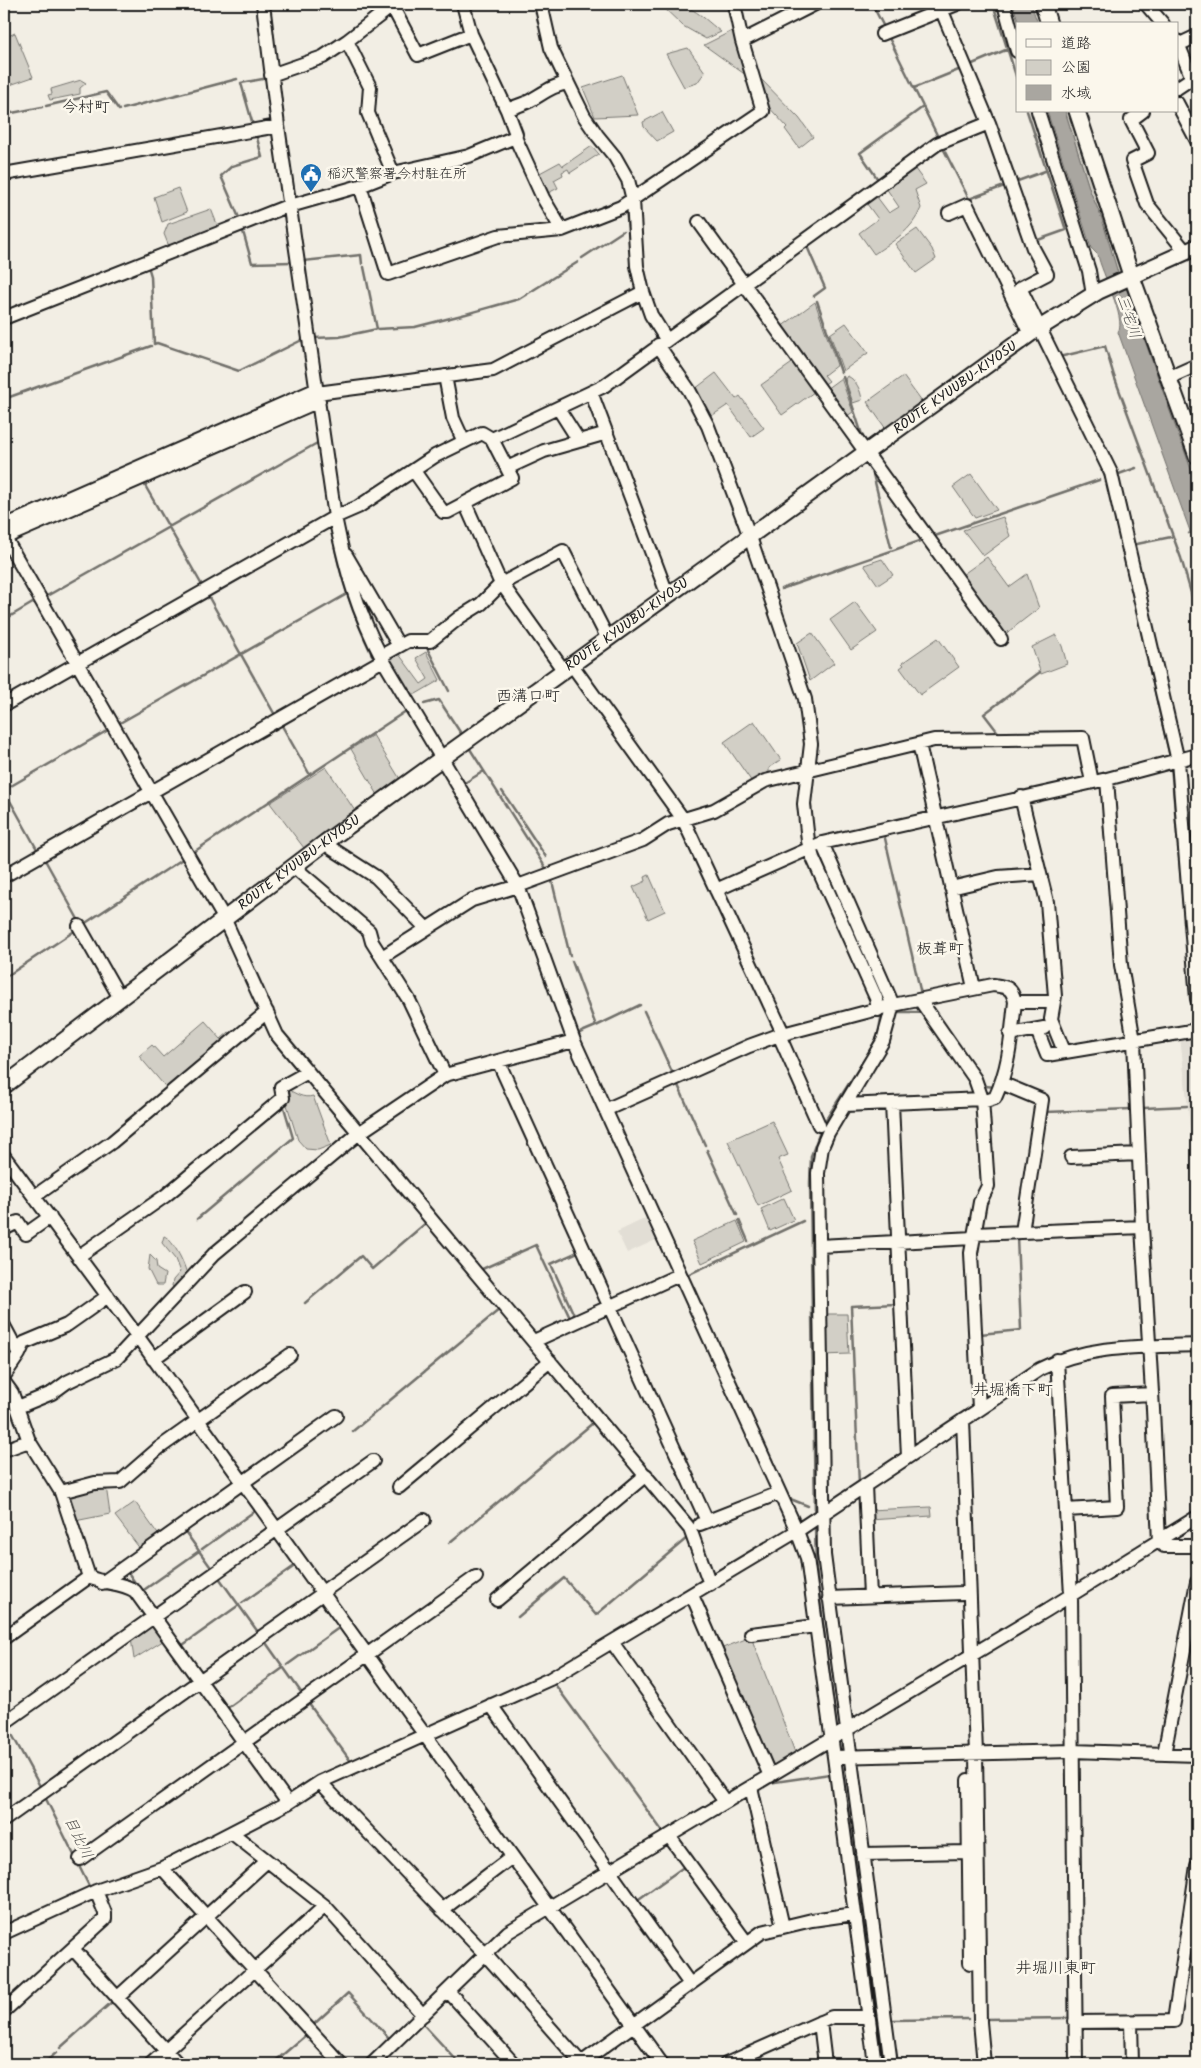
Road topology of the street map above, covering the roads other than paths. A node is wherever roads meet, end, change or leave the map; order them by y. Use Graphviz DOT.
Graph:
graph roads {
  1 [pos="263,4"];
  2 [pos="462,4"];
  3 [pos="541,4"];
  4 [pos="734,4"];
  5 [pos="815,4"];
  6 [pos="957,4"];
  7 [pos="1004,4"];
  8 [pos="1043,4"];
  9 [pos="1146,4"];
  10 [pos="391,5"];
  11 [pos="940,7"];
  12 [pos="1048,22"];
  13 [pos="1161,22"];
  14 [pos="886,32"];
  15 [pos="471,34"];
  16 [pos="1197,36"];
  17 [pos="347,41"];
  18 [pos="742,41"];
  19 [pos="1178,43"];
  20 [pos="1016,47"];
  21 [pos="271,75"];
  22 [pos="568,83"];
  23 [pos="1178,87"];
  24 [pos="1178,105"];
  25 [pos="507,110"];
  26 [pos="1038,112"];
  27 [pos="1077,112"];
  28 [pos="1142,112"];
  29 [pos="989,123"];
  30 [pos="278,126"];
  31 [pos="515,137"];
  32 [pos="1197,140"];
  33 [pos="393,173"];
  34 [pos="4,174"];
  35 [pos="360,186"];
  36 [pos="633,200"];
  37 [pos="290,205"];
  38 [pos="949,213"];
  39 [pos="699,222"];
  40 [pos="562,230"];
  41 [pos="1192,250"];
  42 [pos="1132,277"];
  43 [pos="743,284"];
  44 [pos="643,292"];
  45 [pos="1096,293"];
  46 [pos="4,318"];
  47 [pos="1035,331"];
  48 [pos="662,342"];
  49 [pos="1197,366"];
  50 [pos="445,376"];
  51 [pos="1168,378"];
  52 [pos="591,392"];
  53 [pos="318,394"];
  54 [pos="558,408"];
  55 [pos="607,433"];
  56 [pos="492,440"];
  57 [pos="579,441"];
  58 [pos="464,442"];
  59 [pos="1196,448"];
  60 [pos="866,454"];
  61 [pos="507,468"];
  62 [pos="414,471"];
  63 [pos="465,503"];
  64 [pos="335,517"];
  65 [pos="4,535"];
  66 [pos="750,537"];
  67 [pos="340,545"];
  68 [pos="502,584"];
  69 [pos="668,596"];
  70 [pos="608,639"];
  71 [pos="1001,639"];
  72 [pos="399,646"];
  73 [pos="382,658"];
  74 [pos="77,663"];
  75 [pos="568,668"];
  76 [pos="4,705"];
  77 [pos="919,744"];
  78 [pos="1197,755"];
  79 [pos="442,759"];
  80 [pos="1174,762"];
  81 [pos="812,770"];
  82 [pos="1107,779"];
  83 [pos="1092,782"];
  84 [pos="151,792"];
  85 [pos="1021,797"];
  86 [pos="935,816"];
  87 [pos="683,819"];
  88 [pos="326,842"];
  89 [pos="816,844"];
  90 [pos="295,865"];
  91 [pos="1040,874"];
  92 [pos="4,876"];
  93 [pos="518,886"];
  94 [pos="952,888"];
  95 [pos="716,890"];
  96 [pos="224,918"];
  97 [pos="79,926"];
  98 [pos="426,928"];
  99 [pos="382,957"];
  100 [pos="974,988"];
  101 [pos="120,998"];
  102 [pos="1197,999"];
  103 [pos="920,1000"];
  104 [pos="1015,1002"];
  105 [pos="1053,1002"];
  106 [pos="884,1008"];
  107 [pos="267,1012"];
  108 [pos="1054,1026"];
  109 [pos="1037,1030"];
  110 [pos="1197,1030"];
  111 [pos="781,1034"];
  112 [pos="1010,1034"];
  113 [pos="574,1041"];
  114 [pos="1134,1041"];
  115 [pos="1064,1051"];
  116 [pos="498,1062"];
  117 [pos="308,1072"];
  118 [pos="445,1076"];
  119 [pos="1002,1083"];
  120 [pos="4,1086"];
  121 [pos="982,1101"];
  122 [pos="892,1103"];
  123 [pos="845,1105"];
  124 [pos="605,1110"];
  125 [pos="819,1125"];
  126 [pos="359,1133"];
  127 [pos="1139,1154"];
  128 [pos="4,1156"];
  129 [pos="1071,1157"];
  130 [pos="35,1196"];
  131 [pos="50,1218"];
  132 [pos="1142,1227"];
  133 [pos="4,1229"];
  134 [pos="1022,1232"];
  135 [pos="973,1236"];
  136 [pos="897,1242"];
  137 [pos="819,1246"];
  138 [pos="79,1256"];
  139 [pos="679,1275"];
  140 [pos="245,1292"];
  141 [pos="108,1296"];
  142 [pos="611,1306"];
  143 [pos="4,1326"];
  144 [pos="138,1337"];
  145 [pos="534,1341"];
  146 [pos="1197,1345"];
  147 [pos="1149,1347"];
  148 [pos="19,1354"];
  149 [pos="290,1355"];
  150 [pos="154,1359"];
  151 [pos="1057,1360"];
  152 [pos="550,1361"];
  153 [pos="4,1376"];
  154 [pos="4,1382"];
  155 [pos="1152,1394"];
  156 [pos="18,1407"];
  157 [pos="979,1409"];
  158 [pos="336,1416"];
  159 [pos="198,1420"];
  160 [pos="960,1423"];
  161 [pos="29,1441"];
  162 [pos="4,1450"];
  163 [pos="908,1457"];
  164 [pos="373,1461"];
  165 [pos="646,1475"];
  166 [pos="242,1483"];
  167 [pos="865,1486"];
  168 [pos="400,1487"];
  169 [pos="61,1492"];
  170 [pos="779,1493"];
  171 [pos="1066,1510"];
  172 [pos="1197,1517"];
  173 [pos="818,1518"];
  174 [pos="424,1520"];
  175 [pos="707,1522"];
  176 [pos="690,1528"];
  177 [pos="276,1530"];
  178 [pos="797,1531"];
  179 [pos="964,1538"];
  180 [pos="1159,1542"];
  181 [pos="1197,1546"];
  182 [pos="89,1577"];
  183 [pos="476,1577"];
  184 [pos="1197,1582"];
  185 [pos="102,1583"];
  186 [pos="710,1584"];
  187 [pos="963,1592"];
  188 [pos="322,1593"];
  189 [pos="692,1595"];
  190 [pos="1071,1595"];
  191 [pos="870,1596"];
  192 [pos="829,1598"];
  193 [pos="497,1600"];
  194 [pos="154,1618"];
  195 [pos="816,1626"];
  196 [pos="751,1634"];
  197 [pos="4,1638"];
  198 [pos="612,1642"];
  199 [pos="366,1656"];
  200 [pos="969,1656"];
  201 [pos="200,1682"];
  202 [pos="491,1705"];
  203 [pos="4,1723"];
  204 [pos="423,1735"];
  205 [pos="839,1735"];
  206 [pos="245,1743"];
  207 [pos="1072,1751"];
  208 [pos="972,1753"];
  209 [pos="1164,1754"];
  210 [pos="1197,1755"];
  211 [pos="842,1757"];
  212 [pos="770,1776"];
  213 [pos="320,1782"];
  214 [pos="751,1787"];
  215 [pos="725,1802"];
  216 [pos="288,1803"];
  217 [pos="4,1820"];
  218 [pos="232,1833"];
  219 [pos="669,1836"];
  220 [pos="968,1852"];
  221 [pos="863,1854"];
  222 [pos="512,1857"];
  223 [pos="80,1859"];
  224 [pos="267,1861"];
  225 [pos="1197,1866"];
  226 [pos="162,1868"];
  227 [pos="609,1871"];
  228 [pos="973,1890"];
  229 [pos="96,1891"];
  230 [pos="325,1906"];
  231 [pos="548,1907"];
  232 [pos="442,1910"];
  233 [pos="854,1914"];
  234 [pos="206,1916"];
  235 [pos="783,1927"];
  236 [pos="5,1929"];
  237 [pos="746,1943"];
  238 [pos="73,1949"];
  239 [pos="485,1954"];
  240 [pos="255,1970"];
  241 [pos="690,1984"];
  242 [pos="448,1991"];
  243 [pos="117,1998"];
  244 [pos="4,2011"];
  245 [pos="423,2015"];
  246 [pos="868,2017"];
  247 [pos="820,2022"];
  248 [pos="1075,2022"];
  249 [pos="1131,2022"];
  250 [pos="634,2024"];
  251 [pos="166,2051"];
  252 [pos="151,2064"];
  253 [pos="178,2064"];
  254 [pos="341,2064"];
  255 [pos="372,2064"];
  256 [pos="514,2064"];
  257 [pos="581,2064"];
  258 [pos="662,2064"];
  259 [pos="726,2064"];
  260 [pos="825,2064"];
  261 [pos="875,2064"];
  262 [pos="891,2064"];
  263 [pos="984,2064"];
  264 [pos="1076,2064"];
  265 [pos="1132,2064"];
  1 -- 21 [label="street"];
  2 -- 15 [label="street"];
  3 -- 22 [label="street"];
  4 -- 18 [label="street"];
  5 -- 18 [label="street"];
  6 -- 11 [label="street"];
  7 -- 20 [label="street"];
  8 -- 12 [label="main road"];
  9 -- 13 [label="street"];
  10 -- 15 [label="street"];
  10 -- 17 [label="street"];
  11 -- 14 [label="street"];
  11 -- 29 [label="street"];
  15 -- 25 [label="street"];
  16 -- 19 [label="street"];
  17 -- 21 [label="street"];
  17 -- 33 [label="street"];
  18 -- 36 [label="street"];
  19 -- 23 [label="street"];
  21 -- 30 [label="street"];
  22 -- 25 [label="street"];
  22 -- 36 [label="street"];
  24 -- 32 [label="street"];
  25 -- 31 [label="street"];
  26 -- 45 [label="street"];
  27 -- 42 [label="main road"];
  28 -- 41 [label="street"];
  29 -- 43 [label="street"];
  29 -- 47 [label="street"];
  30 -- 34 [label="street"];
  30 -- 37 [label="street"];
  31 -- 33 [label="street"];
  31 -- 40 [label="street"];
  33 -- 35 [label="street"];
  35 -- 37 [label="street"];
  35 -- 40 [label="street"];
  36 -- 40 [label="street"];
  36 -- 44 [label="street"];
  37 -- 46 [label="street"];
  37 -- 53 [label="street"];
  38 -- 47 [label="street"];
  39 -- 43 [label="street"];
  41 -- 42 [label="main road, ROUTE KYUUBU-KIYOSU"];
  42 -- 45 [label="main road, ROUTE KYUUBU-KIYOSU"];
  42 -- 51 [label="main road"];
  43 -- 48 [label="street"];
  43 -- 60 [label="street"];
  44 -- 48 [label="street"];
  44 -- 50 [label="street"];
  45 -- 47 [label="main road, ROUTE KYUUBU-KIYOSU"];
  47 -- 60 [label="main road, ROUTE KYUUBU-KIYOSU"];
  47 -- 80 [label="street"];
  48 -- 52 [label="street"];
  48 -- 66 [label="street"];
  49 -- 51 [label="street"];
  50 -- 53 [label="street"];
  50 -- 58 [label="street"];
  51 -- 59 [label="main road"];
  52 -- 54 [label="street"];
  52 -- 55 [label="street"];
  53 -- 64 [label="street"];
  53 -- 65 [label="street"];
  54 -- 56 [label="street"];
  54 -- 57 [label="street"];
  55 -- 57 [label="street"];
  55 -- 69 [label="street"];
  56 -- 58 [label="street"];
  56 -- 61 [label="street"];
  57 -- 61 [label="street"];
  58 -- 62 [label="street"];
  60 -- 66 [label="main road, ROUTE KYUUBU-KIYOSU"];
  60 -- 71 [label="street"];
  61 -- 63 [label="street"];
  62 -- 63 [label="street"];
  62 -- 64 [label="street"];
  63 -- 68 [label="street"];
  64 -- 67 [label="street"];
  64 -- 74 [label="street"];
  65 -- 74 [label="street"];
  66 -- 69 [label="main road, ROUTE KYUUBU-KIYOSU"];
  66 -- 81 [label="street"];
  67 -- 72 [label="street"];
  67 -- 73 [label="street"];
  68 -- 70 [label="street"];
  68 -- 72 [label="street"];
  68 -- 75 [label="street"];
  69 -- 70 [label="main road, ROUTE KYUUBU-KIYOSU"];
  70 -- 75 [label="main road, ROUTE KYUUBU-KIYOSU"];
  72 -- 73 [label="street"];
  73 -- 79 [label="street"];
  73 -- 84 [label="street"];
  74 -- 76 [label="street"];
  74 -- 84 [label="street"];
  75 -- 79 [label="main road, ROUTE KYUUBU-KIYOSU"];
  75 -- 87 [label="street"];
  77 -- 81 [label="street"];
  77 -- 83 [label="street"];
  77 -- 86 [label="street"];
  78 -- 80 [label="street"];
  79 -- 88 [label="main road, ROUTE KYUUBU-KIYOSU"];
  79 -- 93 [label="street"];
  80 -- 82 [label="street"];
  80 -- 102 [label="street"];
  81 -- 87 [label="street"];
  81 -- 89 [label="street"];
  82 -- 83 [label="street"];
  82 -- 114 [label="street"];
  83 -- 85 [label="street"];
  84 -- 92 [label="street"];
  84 -- 96 [label="street"];
  85 -- 86 [label="street"];
  85 -- 91 [label="street"];
  86 -- 89 [label="street"];
  86 -- 94 [label="street"];
  87 -- 93 [label="street"];
  87 -- 95 [label="street"];
  88 -- 90 [label="main road, ROUTE KYUUBU-KIYOSU"];
  88 -- 98 [label="street"];
  89 -- 95 [label="street"];
  89 -- 106 [label="street"];
  90 -- 96 [label="main road, ROUTE KYUUBU-KIYOSU"];
  90 -- 99 [label="street"];
  91 -- 94 [label="street"];
  91 -- 105 [label="street"];
  93 -- 98 [label="street"];
  93 -- 113 [label="street"];
  94 -- 100 [label="street"];
  95 -- 111 [label="street"];
  96 -- 101 [label="main road, ROUTE KYUUBU-KIYOSU"];
  96 -- 107 [label="street"];
  97 -- 101 [label="street"];
  98 -- 99 [label="street"];
  99 -- 118 [label="street"];
  100 -- 103 [label="street"];
  100 -- 104 [label="street"];
  101 -- 120 [label="main road, ROUTE KYUUBU-KIYOSU"];
  103 -- 106 [label="street"];
  103 -- 121 [label="street"];
  104 -- 105 [label="street"];
  104 -- 112 [label="street"];
  105 -- 108 [label="street"];
  106 -- 111 [label="street"];
  106 -- 123 [label="street"];
  107 -- 117 [label="street"];
  107 -- 130 [label="street"];
  108 -- 109 [label="street"];
  108 -- 115 [label="street"];
  109 -- 112 [label="street"];
  109 -- 115 [label="street"];
  110 -- 114 [label="street"];
  111 -- 124 [label="street"];
  111 -- 125 [label="street"];
  112 -- 119 [label="street"];
  113 -- 116 [label="street"];
  113 -- 124 [label="street"];
  114 -- 115 [label="street"];
  114 -- 127 [label="street"];
  116 -- 118 [label="street"];
  116 -- 142 [label="street"];
  117 -- 126 [label="street"];
  117 -- 138 [label="street"];
  118 -- 126 [label="street"];
  119 -- 121 [label="street"];
  119 -- 134 [label="street"];
  121 -- 122 [label="street"];
  121 -- 135 [label="street"];
  122 -- 123 [label="street"];
  122 -- 136 [label="street"];
  123 -- 137 [label="street"];
  124 -- 139 [label="street"];
  126 -- 144 [label="street"];
  126 -- 145 [label="street"];
  127 -- 129 [label="street"];
  127 -- 132 [label="street"];
  128 -- 130 [label="street"];
  130 -- 131 [label="street"];
  131 -- 133 [label="street"];
  131 -- 138 [label="street"];
  132 -- 134 [label="street"];
  132 -- 147 [label="street"];
  134 -- 135 [label="street"];
  135 -- 136 [label="street"];
  135 -- 157 [label="street"];
  136 -- 137 [label="street"];
  136 -- 163 [label="street"];
  137 -- 173 [label="street"];
  138 -- 141 [label="street"];
  139 -- 142 [label="street"];
  139 -- 170 [label="street"];
  140 -- 150 [label="street"];
  141 -- 144 [label="street"];
  141 -- 148 [label="street"];
  142 -- 145 [label="street"];
  142 -- 175 [label="street"];
  143 -- 148 [label="street"];
  144 -- 150 [label="street"];
  144 -- 156 [label="street"];
  145 -- 152 [label="street"];
  146 -- 147 [label="street"];
  147 -- 151 [label="street"];
  147 -- 155 [label="street"];
  148 -- 153 [label="street"];
  149 -- 159 [label="street"];
  150 -- 159 [label="street"];
  151 -- 157 [label="street"];
  151 -- 171 [label="street"];
  152 -- 165 [label="street"];
  152 -- 168 [label="street"];
  154 -- 156 [label="street"];
  155 -- 171 [label="street"];
  155 -- 180 [label="street"];
  156 -- 161 [label="street"];
  157 -- 160 [label="street"];
  158 -- 166 [label="street"];
  159 -- 166 [label="street"];
  159 -- 169 [label="street"];
  160 -- 163 [label="street"];
  160 -- 179 [label="street"];
  161 -- 162 [label="street"];
  161 -- 169 [label="street"];
  163 -- 167 [label="street"];
  164 -- 177 [label="street"];
  165 -- 176 [label="street"];
  165 -- 193 [label="street"];
  166 -- 177 [label="street"];
  166 -- 185 [label="street"];
  167 -- 173 [label="street"];
  167 -- 191 [label="street"];
  169 -- 182 [label="street"];
  170 -- 175 [label="street"];
  170 -- 178 [label="street"];
  171 -- 190 [label="street"];
  172 -- 180 [label="street"];
  173 -- 178 [label="street"];
  173 -- 192 [label="street"];
  174 -- 188 [label="street"];
  175 -- 176 [label="street"];
  176 -- 186 [label="street"];
  177 -- 188 [label="street"];
  177 -- 194 [label="street"];
  178 -- 186 [label="street"];
  178 -- 195 [label="street"];
  179 -- 187 [label="street"];
  179 -- 200 [label="street"];
  180 -- 181 [label="street"];
  180 -- 190 [label="street"];
  182 -- 185 [label="street"];
  182 -- 197 [label="street"];
  183 -- 199 [label="street"];
  184 -- 209 [label="street"];
  185 -- 194 [label="street"];
  186 -- 189 [label="street"];
  187 -- 191 [label="street"];
  187 -- 200 [label="street"];
  188 -- 199 [label="street"];
  188 -- 201 [label="street"];
  189 -- 198 [label="street"];
  189 -- 212 [label="street"];
  190 -- 200 [label="street"];
  190 -- 207 [label="street"];
  191 -- 192 [label="street"];
  192 -- 205 [label="street"];
  194 -- 201 [label="street"];
  194 -- 203 [label="street"];
  195 -- 196 [label="street"];
  195 -- 205 [label="street"];
  198 -- 202 [label="street"];
  198 -- 215 [label="street"];
  199 -- 204 [label="street"];
  199 -- 206 [label="street"];
  200 -- 205 [label="street"];
  200 -- 208 [label="street"];
  201 -- 206 [label="street"];
  201 -- 217 [label="street"];
  202 -- 204 [label="street"];
  202 -- 227 [label="street"];
  204 -- 213 [label="street"];
  204 -- 222 [label="street"];
  205 -- 211 [label="street"];
  205 -- 212 [label="street"];
  206 -- 216 [label="street"];
  206 -- 223 [label="street"];
  207 -- 208 [label="street"];
  207 -- 209 [label="street"];
  207 -- 248 [label="street"];
  208 -- 211 [label="street"];
  208 -- 220 [label="street"];
  208 -- 228 [label="street"];
  209 -- 210 [label="street"];
  211 -- 221 [label="street"];
  211 -- 233 [label="street"];
  212 -- 214 [label="street"];
  213 -- 216 [label="street"];
  213 -- 232 [label="street"];
  214 -- 215 [label="street"];
  214 -- 235 [label="street"];
  215 -- 219 [label="street"];
  216 -- 218 [label="street"];
  218 -- 224 [label="street"];
  218 -- 226 [label="street"];
  219 -- 227 [label="street"];
  219 -- 237 [label="street"];
  220 -- 221 [label="street"];
  220 -- 228 [label="street"];
  221 -- 262 [label="street"];
  222 -- 231 [label="street"];
  222 -- 232 [label="street"];
  224 -- 230 [label="street"];
  224 -- 234 [label="street"];
  225 -- 249 [label="street"];
  226 -- 229 [label="street"];
  226 -- 234 [label="street"];
  227 -- 231 [label="street"];
  227 -- 241 [label="street"];
  228 -- 263 [label="street"];
  229 -- 236 [label="street"];
  229 -- 238 [label="street"];
  230 -- 240 [label="street"];
  230 -- 245 [label="street"];
  231 -- 239 [label="street"];
  231 -- 250 [label="street"];
  232 -- 239 [label="street"];
  233 -- 235 [label="street"];
  233 -- 246 [label="street"];
  234 -- 240 [label="street"];
  234 -- 243 [label="street"];
  235 -- 237 [label="street"];
  237 -- 241 [label="street"];
  238 -- 243 [label="street"];
  238 -- 244 [label="street"];
  239 -- 242 [label="street"];
  239 -- 257 [label="street"];
  240 -- 251 [label="street"];
  240 -- 254 [label="street"];
  241 -- 250 [label="street"];
  242 -- 245 [label="street"];
  242 -- 256 [label="street"];
  243 -- 251 [label="street"];
  245 -- 255 [label="street"];
  246 -- 247 [label="street"];
  246 -- 261 [label="street"];
  247 -- 259 [label="street"];
  247 -- 260 [label="street"];
  248 -- 249 [label="street"];
  248 -- 264 [label="street"];
  249 -- 265 [label="street"];
  250 -- 257 [label="street"];
  250 -- 258 [label="street"];
  251 -- 252 [label="street"];
  251 -- 253 [label="street"];
}
